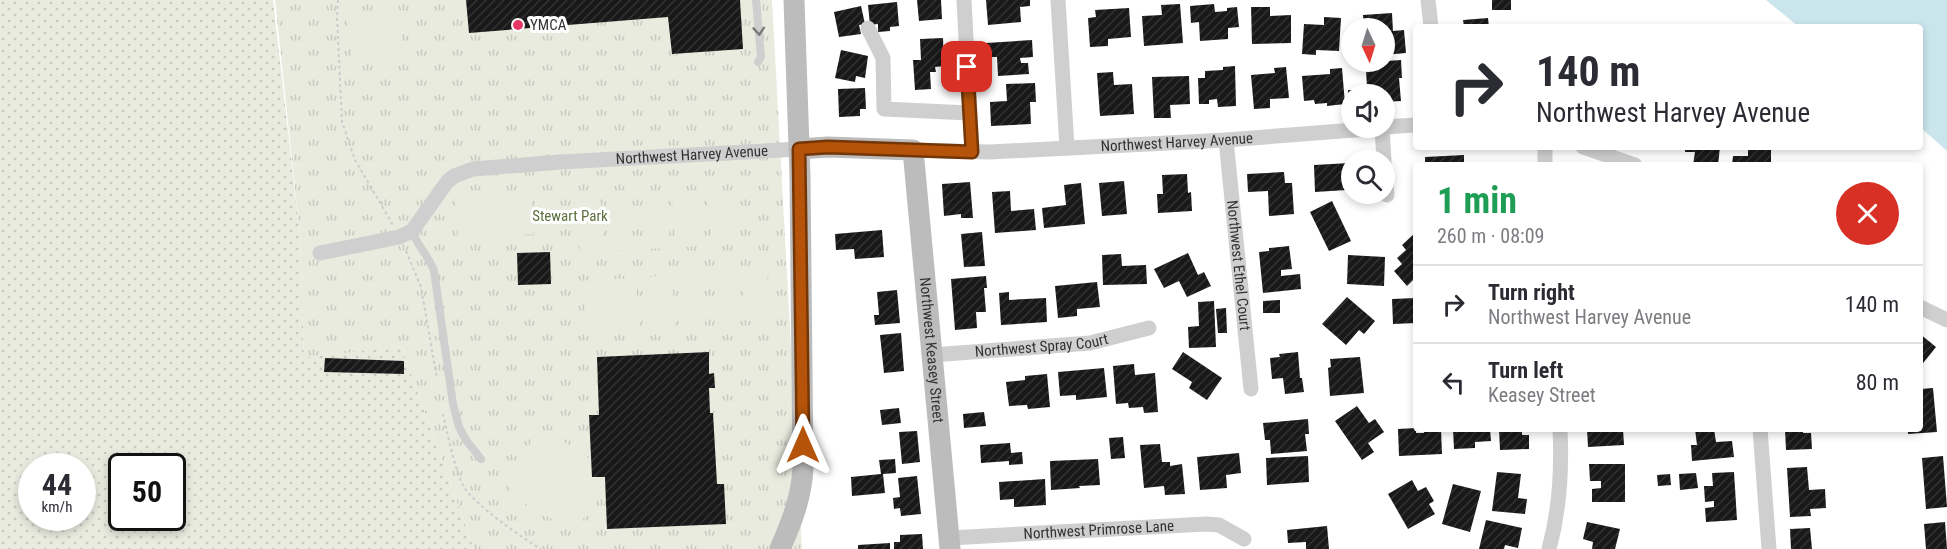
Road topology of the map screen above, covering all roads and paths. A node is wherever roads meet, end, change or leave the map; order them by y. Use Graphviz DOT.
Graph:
graph roads {
  1 [pos="338,0"];
  2 [pos="756,0"];
  3 [pos="794,0"];
  4 [pos="964,0"];
  5 [pos="1058,0"];
  6 [pos="1428,0"];
  7 [pos="1431,24"];
  8 [pos="868,28"];
  9 [pos="758,62"];
  10 [pos="969,113"];
  11 [pos="1413,125"];
  12 [pos="1395,126"];
  13 [pos="1341,130"];
  14 [pos="1226,140"];
  15 [pos="1067,148"];
  16 [pos="799,149"];
  17 [pos="913,150"];
  18 [pos="1592,150"];
  19 [pos="972,152"];
  20 [pos="1626,162"];
  21 [pos="406,234"];
  22 [pos="320,253"];
  23 [pos="1923,309"];
  24 [pos="1947,320"];
  25 [pos="1149,328"];
  26 [pos="932,355"];
  27 [pos="1251,390"];
  28 [pos="1560,432"];
  29 [pos="1760,432"];
  30 [pos="481,459"];
  31 [pos="1244,539"];
  32 [pos="950,543"];
  33 [pos="780,549"];
  34 [pos="1549,549"];
  35 [pos="1769,549"];
  1 -- 21 [label="path"];
  2 -- 9 [label="lane, one-way"];
  3 -- 16 [label="main road"];
  4 -- 10 [label="street"];
  5 -- 15 [label="street"];
  6 -- 7 [label="street"];
  8 -- 10 [label="street"];
  10 -- 19 [label="street"];
  11 -- 12 [label="street, Northwest Harvey Avenue"];
  13 -- 14 [label="street, Northwest Harvey Avenue"];
  14 -- 15 [label="street, Northwest Harvey Avenue"];
  14 -- 27 [label="street, Northwest Ethel Court"];
  15 -- 19 [label="street, Northwest Harvey Avenue"];
  16 -- 17 [label="main road, Northwest Harvey Avenue"];
  16 -- 21 [label="street, Northwest Harvey Avenue"];
  16 -- 33 [label="main road"];
  17 -- 19 [label="street, Northwest Harvey Avenue"];
  17 -- 26 [label="main road, Northwest Keasey Street"];
  18 -- 20 [label="street"];
  21 -- 22 [label="street"];
  21 -- 30 [label="lane"];
  23 -- 24 [label="street"];
  25 -- 26 [label="street, Northwest Spray Court"];
  26 -- 32 [label="main road, Northwest Keasey Street"];
  28 -- 34 [label="street"];
  29 -- 35 [label="street"];
  31 -- 32 [label="street, Northwest Primrose Lane"];
}
